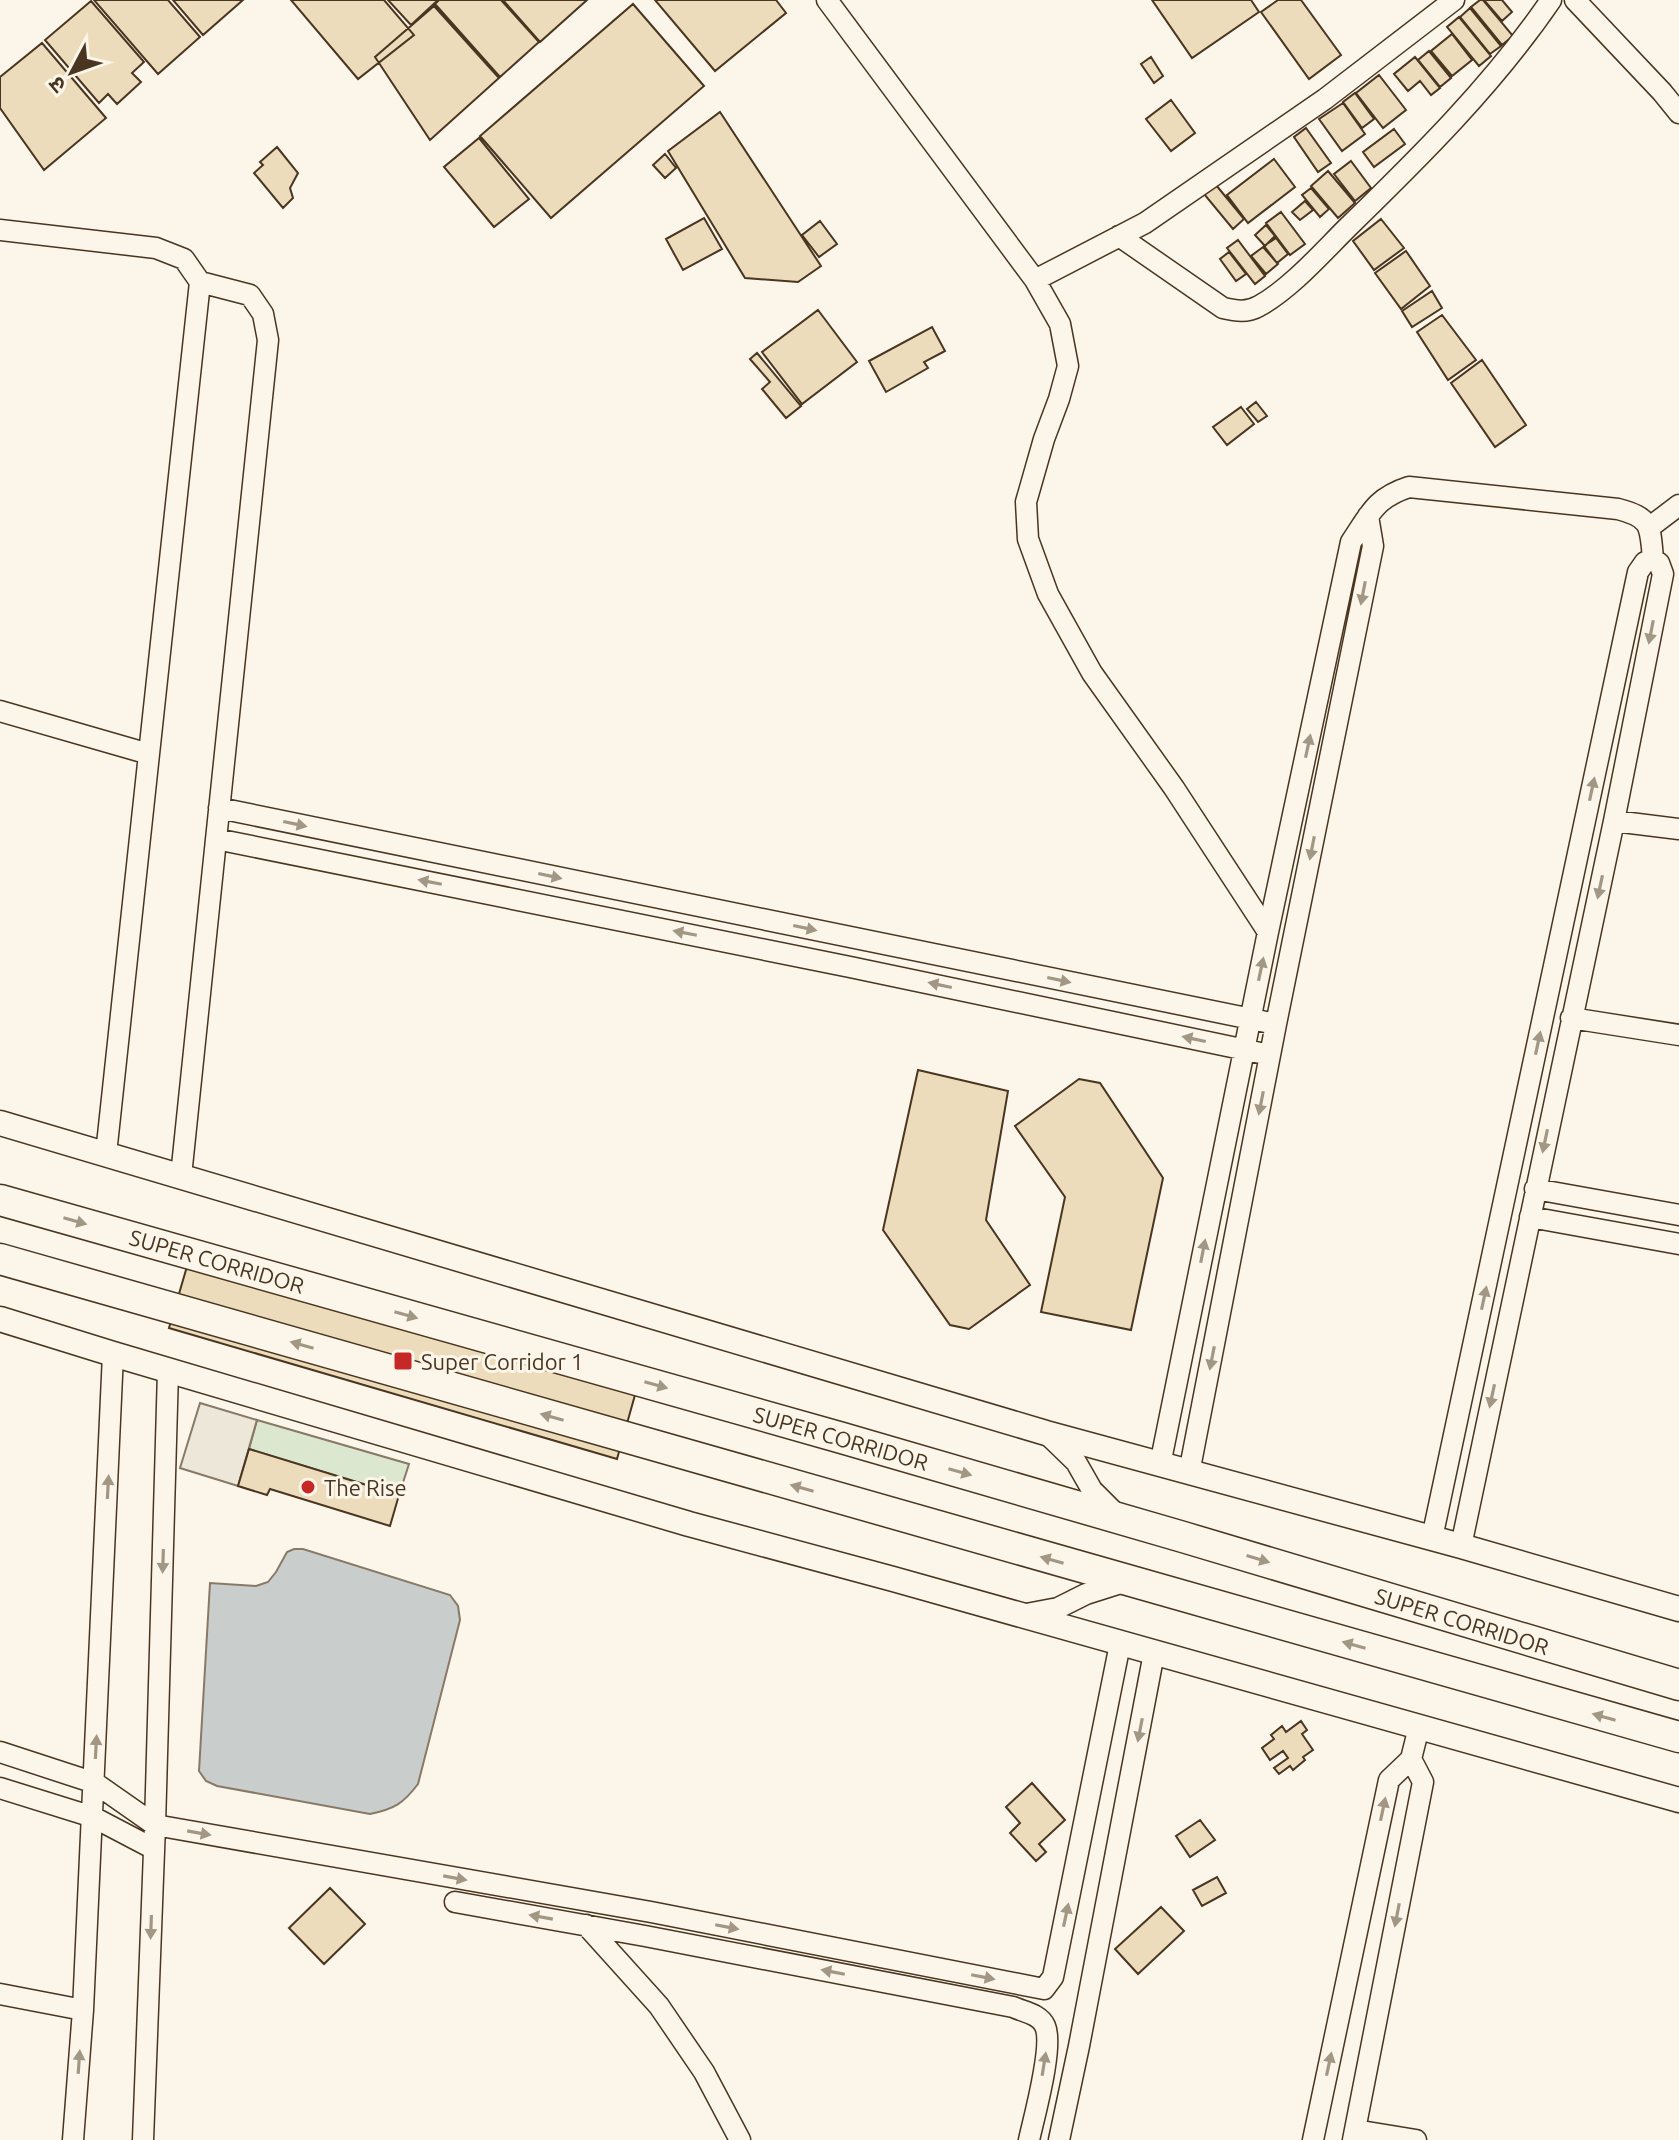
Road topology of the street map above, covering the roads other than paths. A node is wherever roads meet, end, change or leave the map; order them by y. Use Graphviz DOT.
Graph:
graph roads {
  1 [pos="827,0"];
  2 [pos="1454,0"];
  3 [pos="1551,0"];
  4 [pos="1575,0"];
  5 [pos="1679,113"];
  6 [pos="0,230"];
  7 [pos="1119,236"];
  8 [pos="1035,280"];
  9 [pos="200,282"];
  10 [pos="1679,505"];
  11 [pos="1368,516"];
  12 [pos="1650,527"];
  13 [pos="1653,559"];
  14 [pos="0,711"];
  15 [pos="149,754"];
  16 [pos="219,808"];
  17 [pos="1614,821"];
  18 [pos="1679,829"];
  19 [pos="216,839"];
  20 [pos="1268,932"];
  21 [pos="1571,1018"];
  22 [pos="1250,1019"];
  23 [pos="1276,1024"];
  24 [pos="1679,1035"];
  25 [pos="1244,1049"];
  26 [pos="1270,1055"];
  27 [pos="0,1123"];
  28 [pos="106,1154"];
  29 [pos="181,1176"];
  30 [pos="1535,1189"];
  31 [pos="0,1200"];
  32 [pos="1679,1215"];
  33 [pos="1530,1217"];
  34 [pos="1679,1244"];
  35 [pos="0,1259"];
  36 [pos="0,1319"];
  37 [pos="113,1354"];
  38 [pos="168,1371"];
  39 [pos="1046,1433"];
  40 [pos="1160,1465"];
  41 [pos="1189,1473"];
  42 [pos="1121,1519"];
  43 [pos="1432,1538"];
  44 [pos="1461,1546"];
  45 [pos="1127,1581"];
  46 [pos="1679,1609"];
  47 [pos="1021,1615"];
  48 [pos="1120,1644"];
  49 [pos="1154,1653"];
  50 [pos="1679,1685"];
  51 [pos="1419,1727"];
  52 [pos="1679,1737"];
  53 [pos="0,1752"];
  54 [pos="1411,1759"];
  55 [pos="95,1783"];
  56 [pos="0,1788"];
  57 [pos="1679,1800"];
  58 [pos="93,1817"];
  59 [pos="155,1825"];
  60 [pos="154,1849"];
  61 [pos="455,1902"];
  62 [pos="586,1925"];
  63 [pos="0,1994"];
  64 [pos="83,2010"];
  65 [pos="1354,2135"];
  66 [pos="73,2140"];
  67 [pos="143,2140"];
  68 [pos="740,2140"];
  69 [pos="1029,2140"];
  70 [pos="1059,2140"];
  71 [pos="1313,2140"];
  72 [pos="1416,2140"];
  1 -- 8 [label="street"];
  2 -- 7 [label="street"];
  3 -- 7 [label="street"];
  4 -- 5 [label="street"];
  6 -- 9 [label="street"];
  7 -- 8 [label="street"];
  8 -- 20 [label="street"];
  9 -- 15 [label="street"];
  9 -- 16 [label="street"];
  10 -- 12 [label="street"];
  11 -- 12 [label="street"];
  20 -- 11 [label="street, one-way"];
  11 -- 23 [label="street, one-way"];
  12 -- 13 [label="street"];
  13 -- 17 [label="street, one-way"];
  43 -- 13 [label="street, one-way"];
  14 -- 15 [label="street"];
  15 -- 28 [label="street"];
  16 -- 19 [label="street"];
  16 -- 22 [label="street, one-way"];
  17 -- 18 [label="street"];
  17 -- 21 [label="street, one-way"];
  25 -- 19 [label="street, one-way"];
  19 -- 29 [label="street"];
  22 -- 20 [label="street, one-way"];
  21 -- 24 [label="street"];
  21 -- 30 [label="street, one-way"];
  22 -- 23 [label="street"];
  22 -- 25 [label="street"];
  23 -- 26 [label="street"];
  25 -- 26 [label="street"];
  40 -- 25 [label="street, one-way"];
  26 -- 41 [label="street, one-way"];
  27 -- 28 [label="street"];
  28 -- 29 [label="street"];
  29 -- 39 [label="street"];
  30 -- 32 [label="street"];
  30 -- 33 [label="street"];
  31 -- 42 [label="main road, SUPER CORRIDOR, one-way"];
  33 -- 34 [label="street"];
  33 -- 44 [label="street, one-way"];
  45 -- 35 [label="main road, one-way"];
  36 -- 37 [label="street"];
  37 -- 38 [label="street"];
  55 -- 37 [label="street, one-way"];
  38 -- 47 [label="street"];
  38 -- 59 [label="street, one-way"];
  39 -- 40 [label="street"];
  39 -- 42 [label="street"];
  40 -- 41 [label="street"];
  41 -- 43 [label="street"];
  42 -- 50 [label="main road, SUPER CORRIDOR, one-way"];
  43 -- 44 [label="street"];
  44 -- 46 [label="street"];
  45 -- 47 [label="street"];
  52 -- 45 [label="main road, one-way"];
  47 -- 48 [label="street"];
  48 -- 49 [label="street"];
  59 -- 48 [label="street, one-way"];
  49 -- 51 [label="street"];
  49 -- 70 [label="street, one-way"];
  51 -- 54 [label="street"];
  51 -- 57 [label="street"];
  53 -- 55 [label="street"];
  54 -- 65 [label="street, one-way"];
  71 -- 54 [label="street, one-way"];
  55 -- 58 [label="street"];
  55 -- 59 [label="street"];
  56 -- 58 [label="street"];
  58 -- 60 [label="street"];
  58 -- 64 [label="street"];
  59 -- 60 [label="street"];
  60 -- 67 [label="street, one-way"];
  62 -- 61 [label="street, one-way"];
  62 -- 68 [label="street"];
  69 -- 62 [label="street, one-way"];
  63 -- 64 [label="street"];
  66 -- 64 [label="street, one-way"];
  65 -- 72 [label="street"];
}
